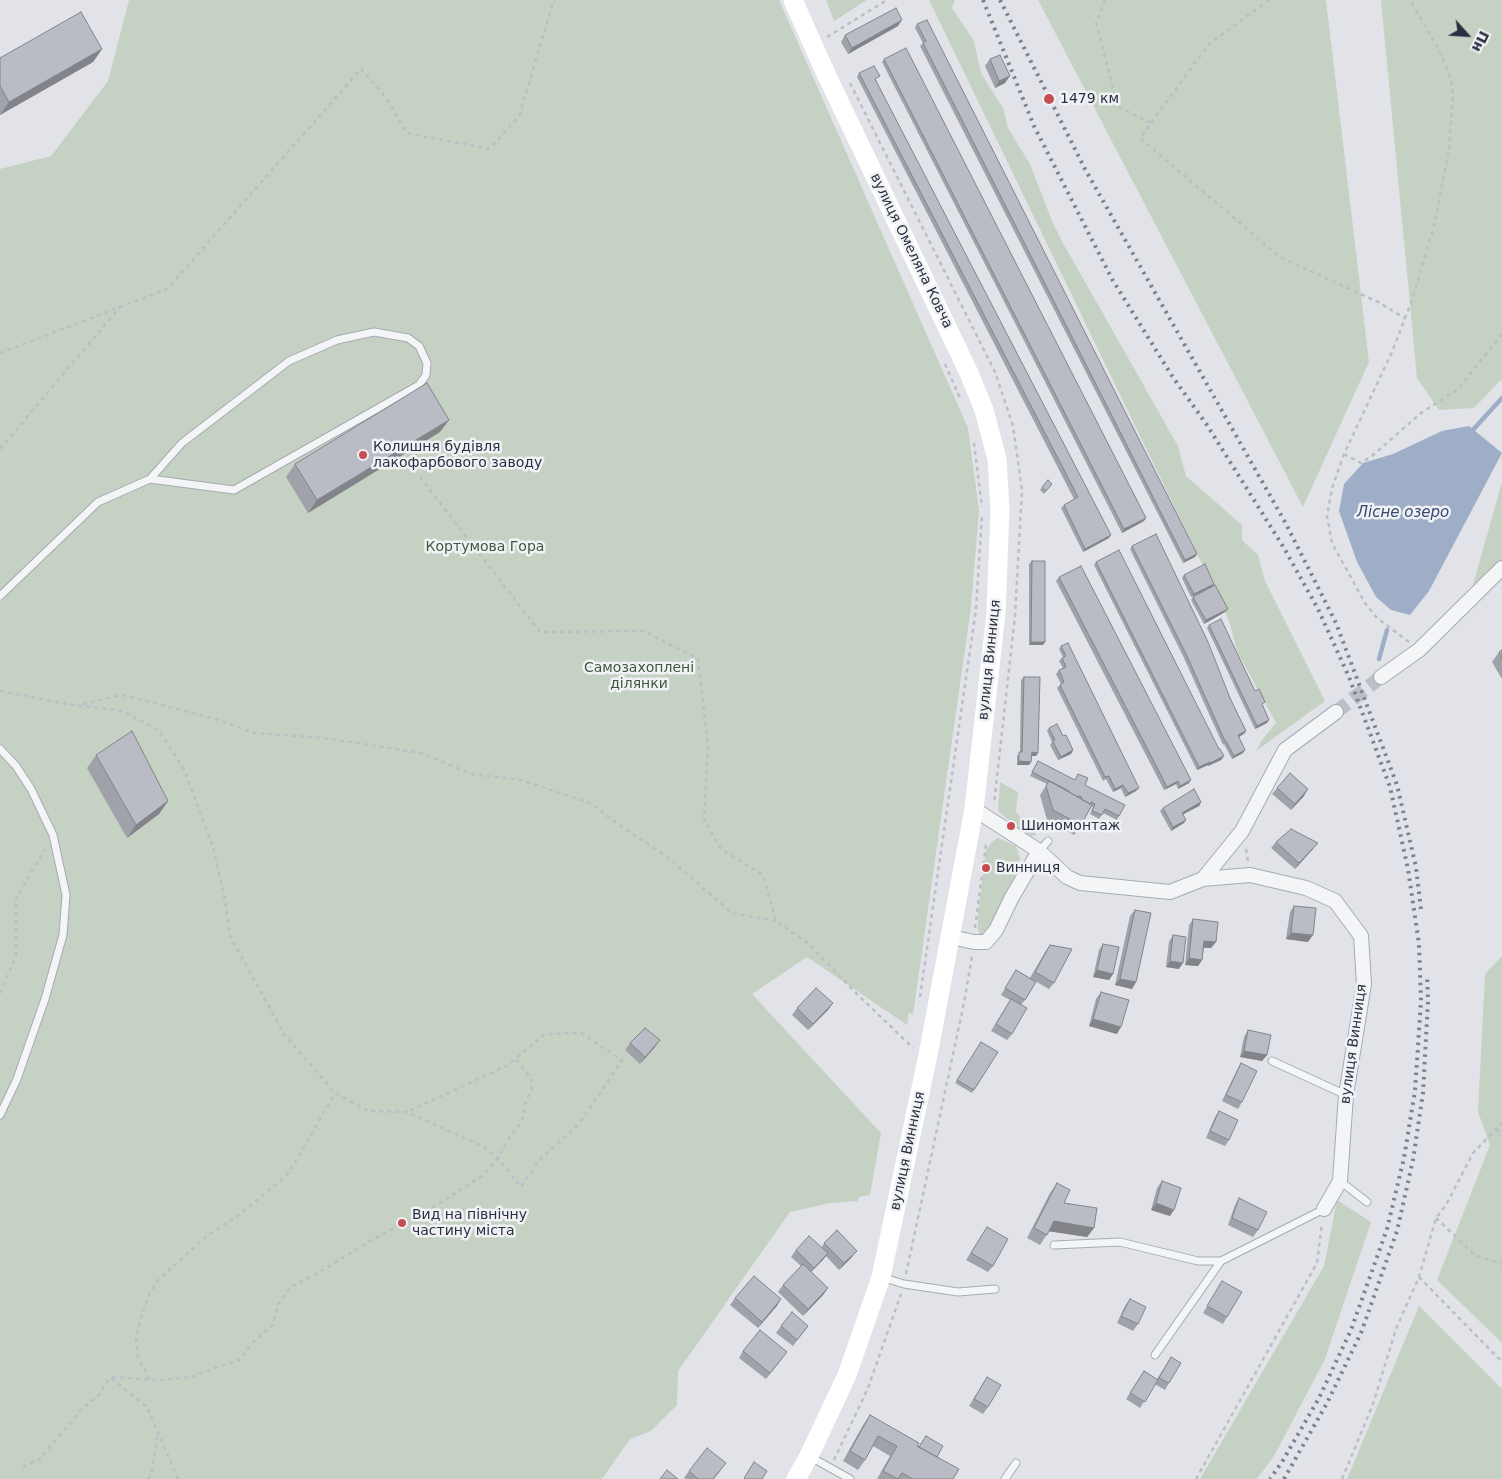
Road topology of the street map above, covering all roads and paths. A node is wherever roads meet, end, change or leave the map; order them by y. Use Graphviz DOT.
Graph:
graph roads {
  1 [pos="554,0"];
  2 [pos="793,0"];
  3 [pos="887,0"];
  4 [pos="1105,0"];
  5 [pos="1269,0"];
  6 [pos="1410,0"];
  7 [pos="812,43"];
  8 [pos="1151,123"];
  9 [pos="121,306"];
  10 [pos="1406,319"];
  11 [pos="1502,334"];
  12 [pos="0,353"];
  13 [pos="945,364"];
  14 [pos="961,400"];
  15 [pos="974,437"];
  16 [pos="0,449"];
  17 [pos="1344,454"];
  18 [pos="420,477"];
  19 [pos="150,479"];
  20 [pos="1000,510"];
  21 [pos="1502,568"];
  22 [pos="0,596"];
  23 [pos="1419,650"];
  24 [pos="1381,677"];
  25 [pos="0,691"];
  26 [pos="80,705"];
  27 [pos="1336,712"];
  28 [pos="0,749"];
  29 [pos="974,809"];
  30 [pos="1242,831"];
  31 [pos="53,835"];
  32 [pos="986,845"];
  33 [pos="1044,846"];
  34 [pos="1250,875"];
  35 [pos="1203,879"];
  36 [pos="776,921"];
  37 [pos="951,937"];
  38 [pos="974,942"];
  39 [pos="0,992"];
  40 [pos="920,997"];
  41 [pos="964,1003"];
  42 [pos="928,1055"];
  43 [pos="515,1059"];
  44 [pos="1272,1061"];
  45 [pos="335,1093"];
  46 [pos="1346,1095"];
  47 [pos="407,1112"];
  48 [pos="0,1115"];
  49 [pos="1502,1123"];
  50 [pos="1496,1130"];
  51 [pos="1502,1133"];
  52 [pos="498,1158"];
  53 [pos="1340,1181"];
  54 [pos="1367,1202"];
  55 [pos="1324,1209"];
  56 [pos="1436,1218"];
  57 [pos="1054,1244"];
  58 [pos="1221,1261"];
  59 [pos="1502,1264"];
  60 [pos="881,1277"];
  61 [pos="1419,1278"];
  62 [pos="995,1289"];
  63 [pos="1155,1355"];
  64 [pos="1502,1362"];
  65 [pos="110,1377"];
  66 [pos="150,1379"];
  67 [pos="158,1431"];
  68 [pos="809,1456"];
  69 [pos="1016,1463"];
  70 [pos="23,1467"];
  71 [pos="148,1479"];
  72 [pos="178,1479"];
  73 [pos="796,1479"];
  74 [pos="850,1479"];
  75 [pos="1005,1479"];
  76 [pos="1196,1479"];
  77 [pos="1342,1479"];
  1 -- 9 [label="path"];
  2 -- 7 [label="main road, вулиця Омеляна Ковча"];
  3 -- 7 [label="path"];
  4 -- 8 [label="path"];
  5 -- 8 [label="path"];
  6 -- 10 [label="path"];
  7 -- 20 [label="main road, вулиця Омеляна Ковча"];
  8 -- 10 [label="path"];
  9 -- 12 [label="path"];
  9 -- 16 [label="path"];
  10 -- 17 [label="path"];
  11 -- 17 [label="path"];
  13 -- 14 [label="path"];
  15 -- 40 [label="path"];
  17 -- 23 [label="path"];
  18 -- 36 [label="path"];
  19 -- 19 [label="lane"];
  19 -- 22 [label="lane"];
  20 -- 29 [label="main road, вулиця Винниця"];
  21 -- 23 [label="street"];
  23 -- 24 [label="street"];
  25 -- 26 [label="path"];
  26 -- 36 [label="path"];
  26 -- 45 [label="path"];
  27 -- 30 [label="street, вулиця Винниця"];
  28 -- 31 [label="lane"];
  29 -- 33 [label="street, вулиця Винниця"];
  29 -- 37 [label="main road, вулиця Винниця"];
  30 -- 34 [label="path"];
  30 -- 35 [label="street, вулиця Винниця"];
  31 -- 39 [label="path"];
  31 -- 48 [label="lane"];
  32 -- 38 [label="path"];
  33 -- 35 [label="street, вулиця Винниця"];
  33 -- 38 [label="street"];
  34 -- 35 [label="street, вулиця Винниця"];
  34 -- 46 [label="street, вулиця Винниця"];
  36 -- 42 [label="path"];
  37 -- 38 [label="street"];
  37 -- 42 [label="main road, вулиця Винниця"];
  38 -- 41 [label="path"];
  42 -- 60 [label="main road, вулиця Винниця"];
  43 -- 47 [label="path"];
  43 -- 52 [label="path"];
  43 -- 52 [label="path"];
  44 -- 46 [label="lane"];
  45 -- 47 [label="path"];
  45 -- 66 [label="path"];
  46 -- 53 [label="street, вулиця Винниця"];
  47 -- 52 [label="path"];
  49 -- 50 [label="path"];
  50 -- 51 [label="path"];
  50 -- 56 [label="path"];
  52 -- 66 [label="path"];
  53 -- 54 [label="lane"];
  53 -- 55 [label="street, вулиця Винниця"];
  55 -- 58 [label="lane"];
  55 -- 76 [label="path"];
  56 -- 59 [label="path"];
  56 -- 61 [label="path"];
  57 -- 58 [label="lane"];
  58 -- 63 [label="lane"];
  60 -- 62 [label="lane"];
  60 -- 68 [label="main road, вулиця Винниця"];
  61 -- 64 [label="path"];
  61 -- 77 [label="path"];
  65 -- 66 [label="path"];
  65 -- 67 [label="path"];
  65 -- 70 [label="path"];
  67 -- 71 [label="path"];
  67 -- 72 [label="path"];
  68 -- 73 [label="main road, вулиця Винниця"];
  68 -- 74 [label="lane"];
  69 -- 75 [label="lane"];
}
